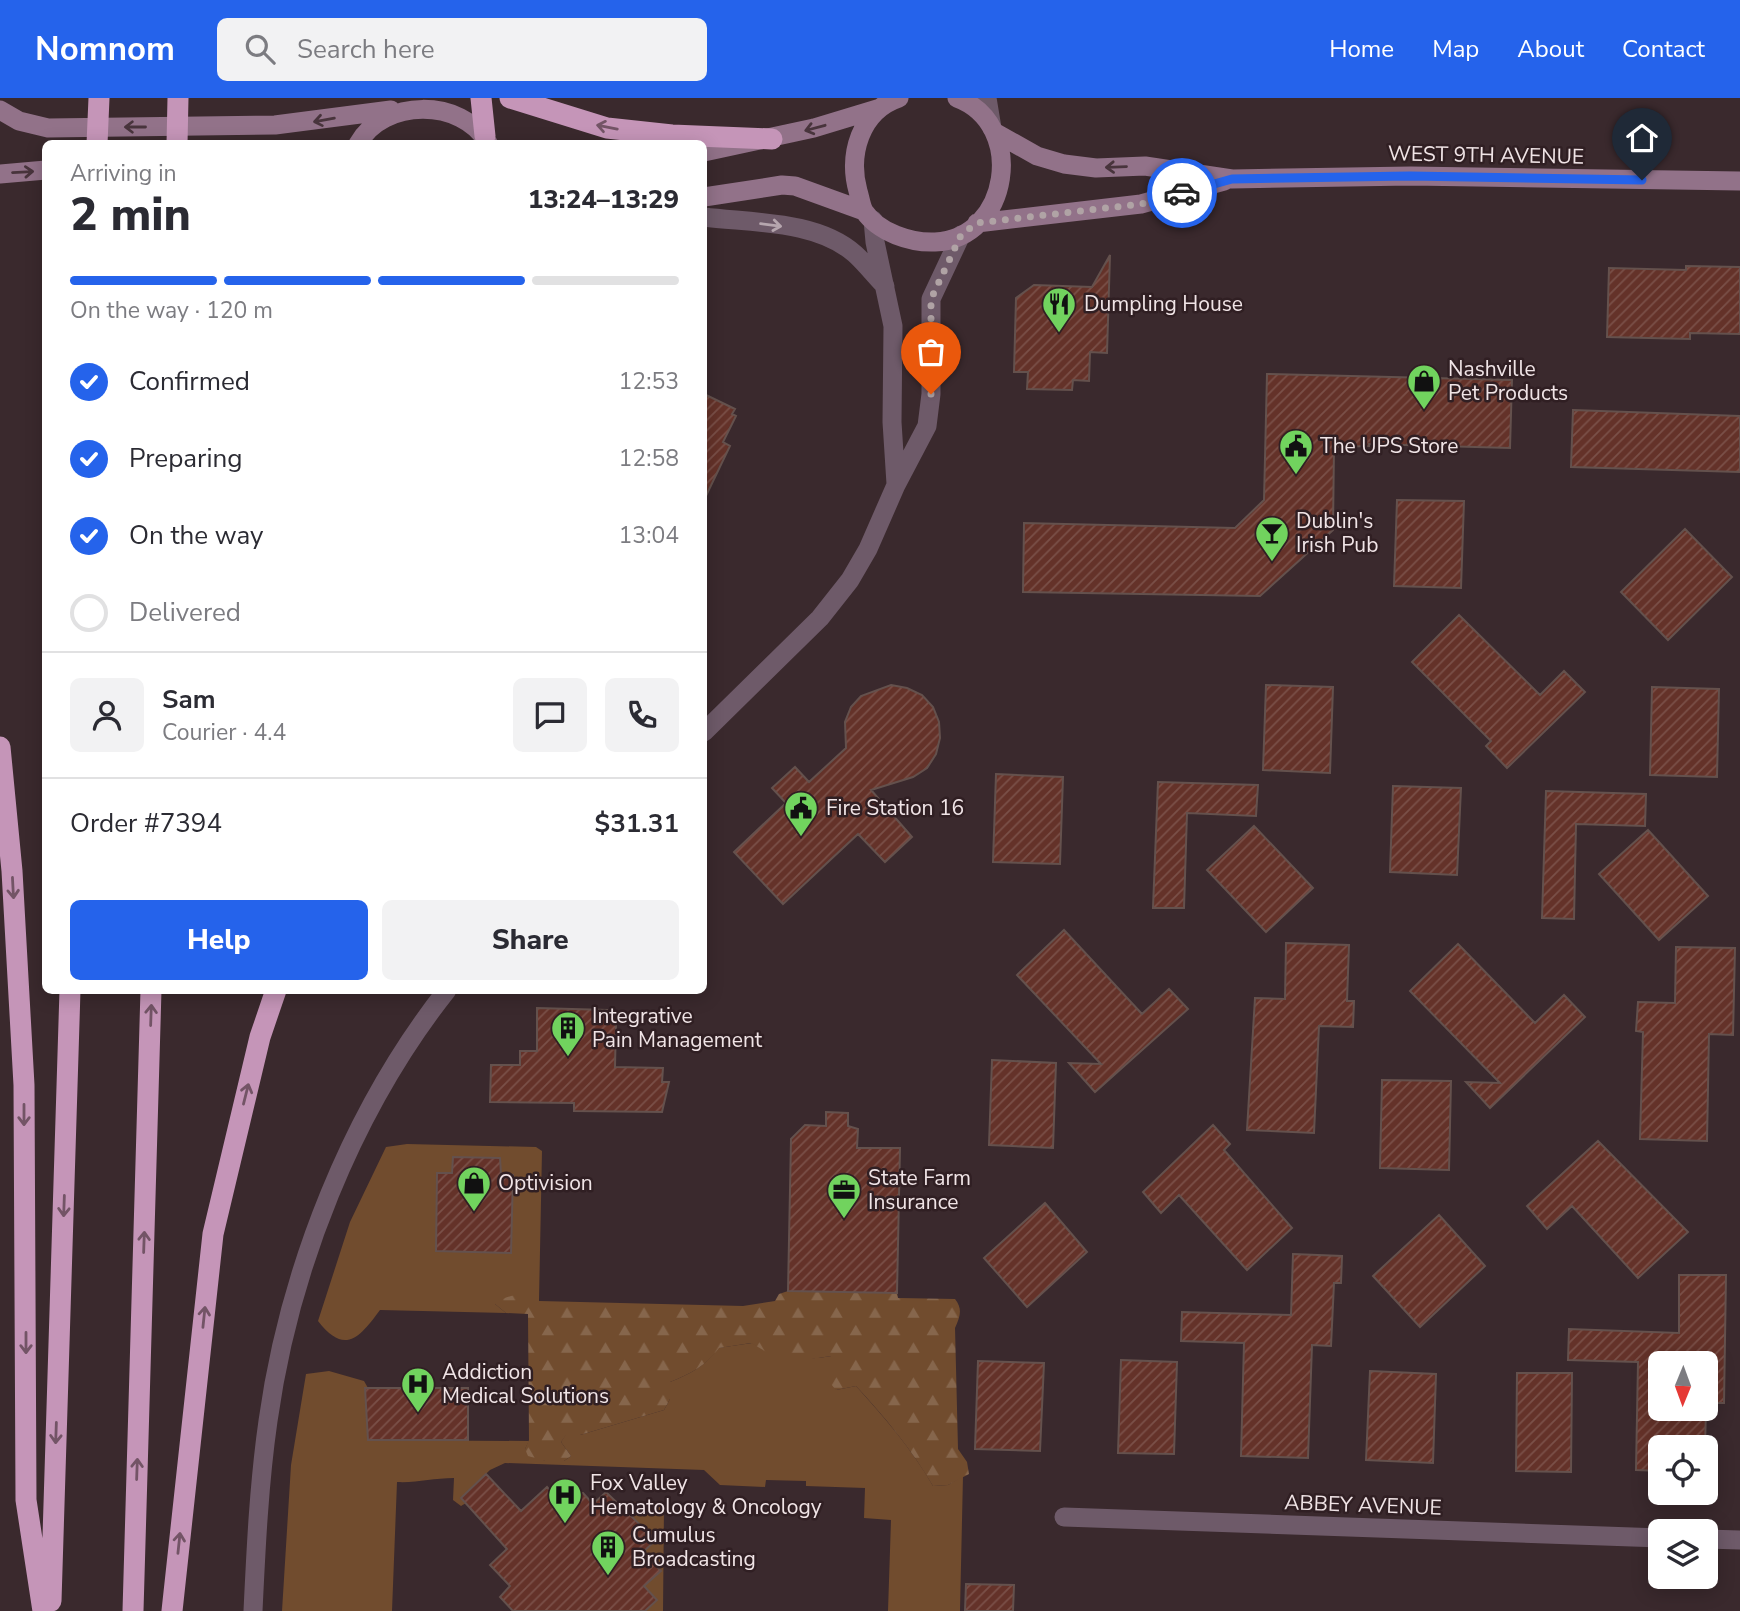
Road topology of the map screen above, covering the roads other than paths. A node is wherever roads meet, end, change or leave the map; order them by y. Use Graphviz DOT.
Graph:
graph roads {
  1 [pos="99,98"];
  2 [pos="178,98"];
  3 [pos="481,98"];
  4 [pos="510,98"];
  5 [pos="957,98"];
  6 [pos="987,98"];
  7 [pos="892,101"];
  8 [pos="0,110"];
  9 [pos="391,110"];
  10 [pos="994,130"];
  11 [pos="772,139"];
  12 [pos="97,140"];
  13 [pos="177,140"];
  14 [pos="361,140"];
  15 [pos="487,140"];
  16 [pos="707,151"];
  17 [pos="42,170"];
  18 [pos="0,174"];
  19 [pos="1232,179"];
  20 [pos="1740,181"];
  21 [pos="707,197"];
  22 [pos="869,215"];
  23 [pos="707,217"];
  24 [pos="969,229"];
  25 [pos="887,288"];
  26 [pos="896,485"];
  27 [pos="707,729"];
  28 [pos="0,747"];
  29 [pos="71,994"];
  30 [pos="151,994"];
  31 [pos="275,994"];
  32 [pos="444,994"];
  33 [pos="1063,1517"];
  34 [pos="1648,1538"];
  35 [pos="1718,1539"];
  36 [pos="1740,1540"];
  37 [pos="43,1611"];
  38 [pos="51,1611"];
  39 [pos="133,1611"];
  40 [pos="172,1611"];
  41 [pos="253,1611"];
  1 -- 12 [label="highway"];
  2 -- 13 [label="highway"];
  3 -- 15 [label="highway"];
  11 -- 4 [label="highway, one-way"];
  5 -- 10 [label="main road, WEST 9TH AVENUE"];
  6 -- 10 [label="street"];
  7 -- 11 [label="main road, one-way"];
  7 -- 22 [label="main road"];
  9 -- 8 [label="main road, one-way"];
  9 -- 14 [label="main road"];
  9 -- 15 [label="main road"];
  19 -- 10 [label="main road, WEST 9TH AVENUE, one-way"];
  10 -- 24 [label="main road"];
  11 -- 16 [label="main road"];
  18 -- 17 [label="main road, one-way"];
  19 -- 20 [label="main road, WEST 9TH AVENUE"];
  19 -- 24 [label="main road, WEST 9TH AVENUE"];
  21 -- 22 [label="main road"];
  22 -- 24 [label="main road, WEST 9TH AVENUE"];
  22 -- 25 [label="street"];
  23 -- 25 [label="street, one-way"];
  24 -- 26 [label="street"];
  25 -- 26 [label="street"];
  26 -- 27 [label="street"];
  28 -- 37 [label="highway, one-way"];
  29 -- 38 [label="highway, one-way"];
  39 -- 30 [label="highway, one-way"];
  40 -- 31 [label="highway, one-way"];
  32 -- 41 [label="street"];
  33 -- 34 [label="street, ABBEY AVENUE"];
  35 -- 36 [label="street"];
}
